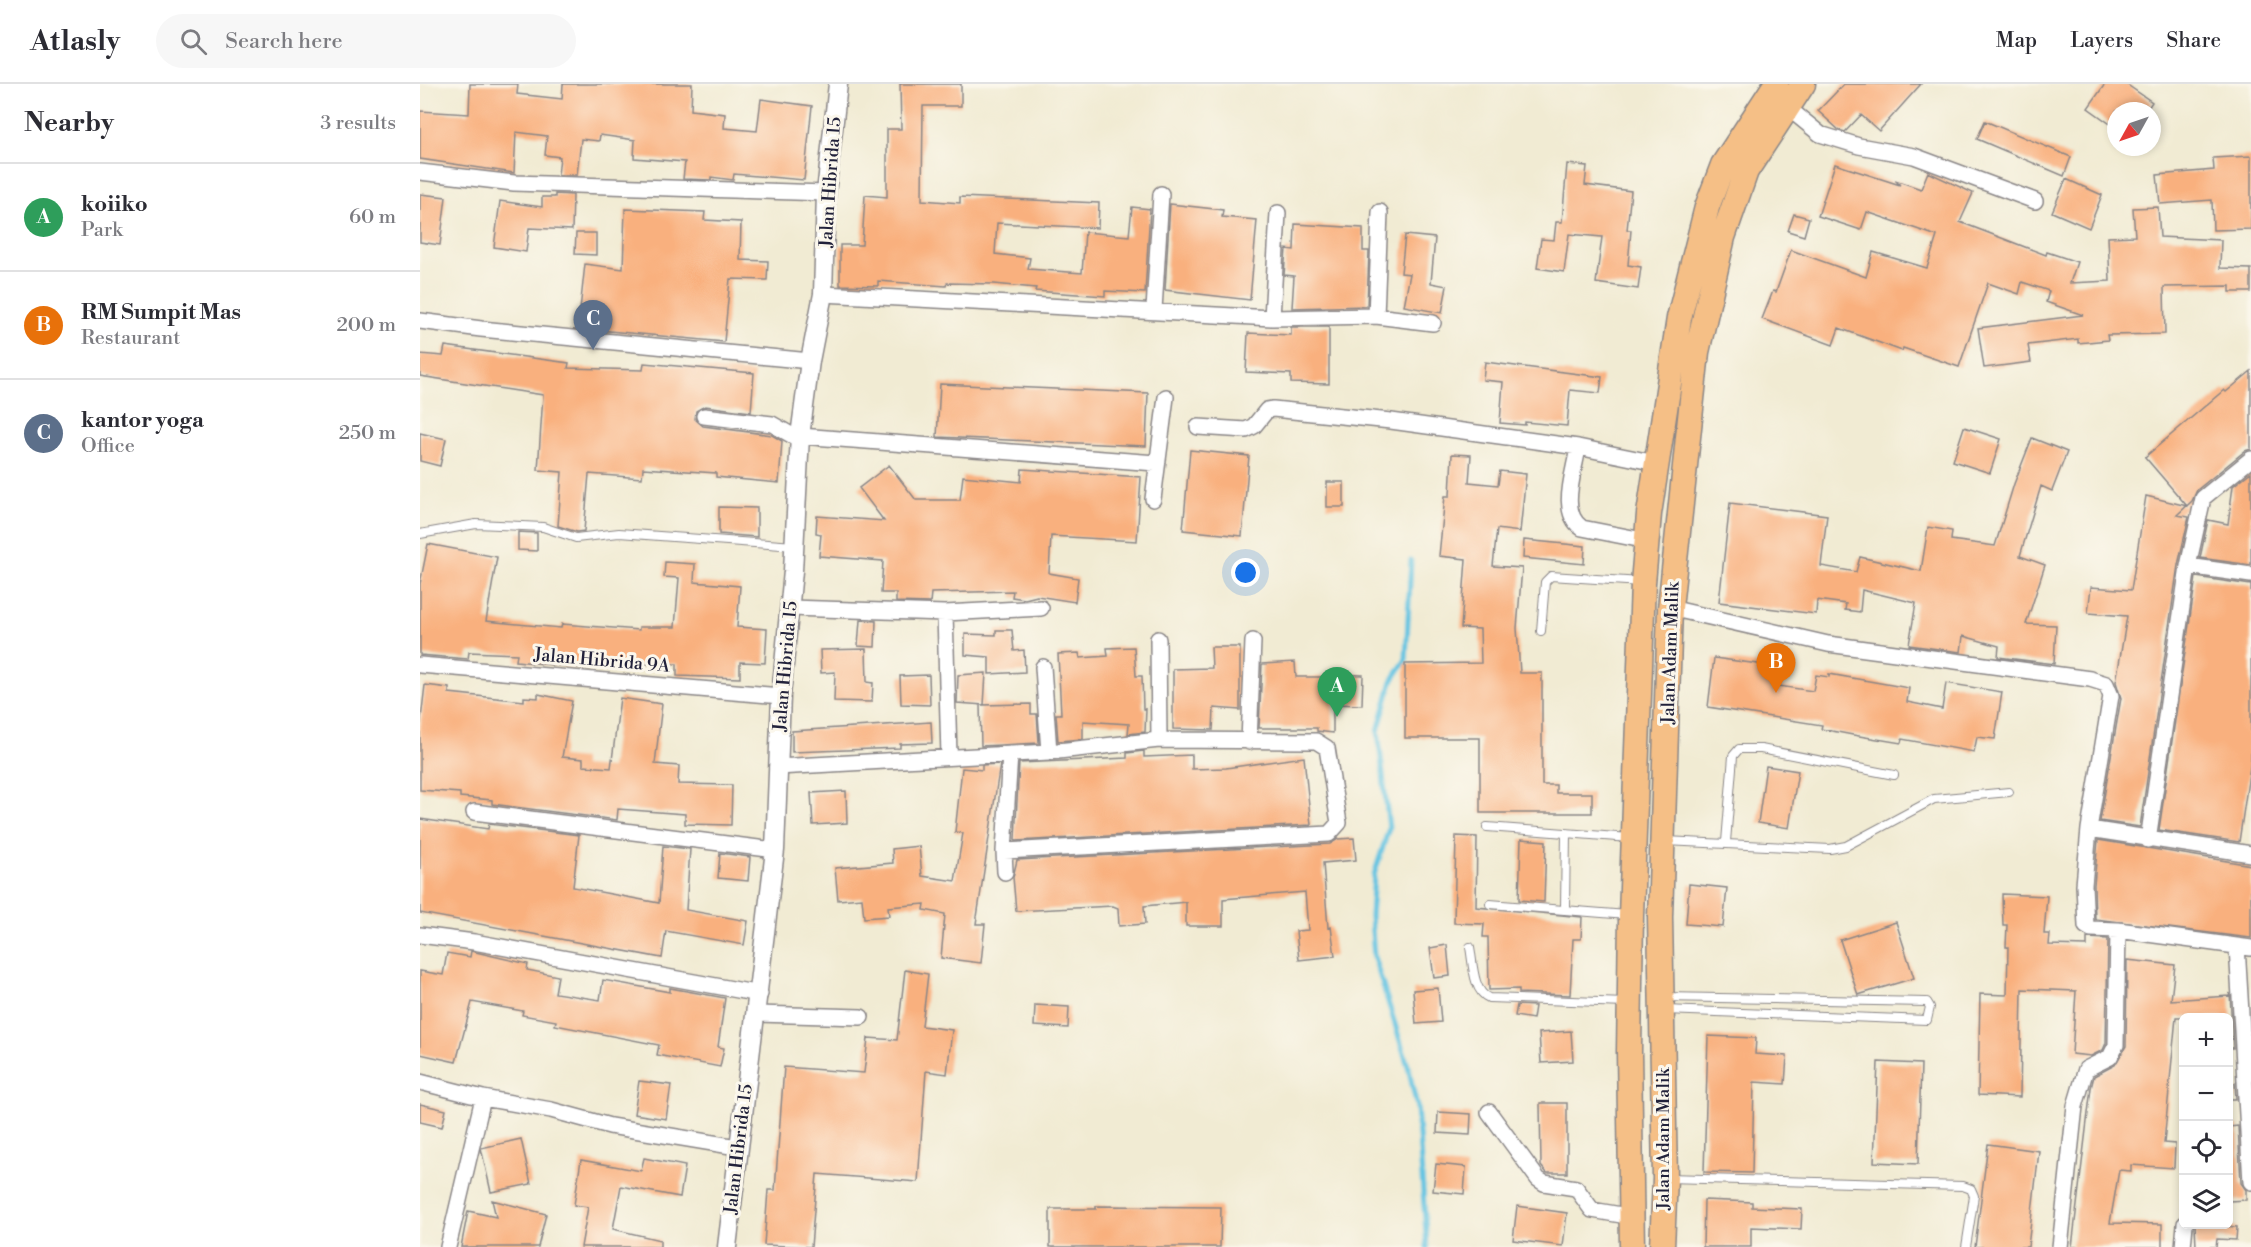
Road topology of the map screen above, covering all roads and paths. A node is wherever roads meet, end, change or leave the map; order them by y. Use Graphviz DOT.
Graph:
graph roads {
  1 [pos="838,84"];
  2 [pos="1776,84"];
  3 [pos="1803,84"];
  4 [pos="1787,107"];
  5 [pos="420,172"];
  6 [pos="826,193"];
  7 [pos="1161,194"];
  8 [pos="2035,201"];
  9 [pos="1278,213"];
  10 [pos="1380,213"];
  11 [pos="823,294"];
  12 [pos="1154,310"];
  13 [pos="1376,316"];
  14 [pos="1272,318"];
  15 [pos="420,321"];
  16 [pos="1433,323"];
  17 [pos="810,361"];
  18 [pos="1166,397"];
  19 [pos="704,416"];
  20 [pos="1198,427"];
  21 [pos="800,438"];
  22 [pos="1578,447"];
  23 [pos="2251,459"];
  24 [pos="1156,463"];
  25 [pos="1656,463"];
  26 [pos="1687,469"];
  27 [pos="2244,473"];
  28 [pos="1153,499"];
  29 [pos="420,534"];
  30 [pos="1648,541"];
  31 [pos="794,546"];
  32 [pos="2188,566"];
  33 [pos="2251,575"];
  34 [pos="1643,583"];
  35 [pos="1671,596"];
  36 [pos="790,608"];
  37 [pos="1041,608"];
  38 [pos="945,613"];
  39 [pos="1541,631"];
  40 [pos="1158,639"];
  41 [pos="1253,641"];
  42 [pos="420,665"];
  43 [pos="1043,668"];
  44 [pos="781,696"];
  45 [pos="1159,740"];
  46 [pos="1249,742"];
  47 [pos="1049,752"];
  48 [pos="1010,754"];
  49 [pos="949,756"];
  50 [pos="777,767"];
  51 [pos="1894,775"];
  52 [pos="2009,792"];
  53 [pos="474,812"];
  54 [pos="1487,827"];
  55 [pos="2089,830"];
  56 [pos="1566,833"];
  57 [pos="1635,838"];
  58 [pos="2148,840"];
  59 [pos="1665,841"];
  60 [pos="1726,842"];
  61 [pos="775,850"];
  62 [pos="1004,850"];
  63 [pos="2251,854"];
  64 [pos="1005,872"];
  65 [pos="1490,904"];
  66 [pos="1565,908"];
  67 [pos="1631,916"];
  68 [pos="1660,917"];
  69 [pos="2118,930"];
  70 [pos="420,935"];
  71 [pos="1470,947"];
  72 [pos="2244,947"];
  73 [pos="760,994"];
  74 [pos="1708,998"];
  75 [pos="1631,1003"];
  76 [pos="1663,1004"];
  77 [pos="1707,1011"];
  78 [pos="757,1014"];
  79 [pos="861,1017"];
  80 [pos="2247,1061"];
  81 [pos="420,1082"];
  82 [pos="483,1098"];
  83 [pos="1489,1112"];
  84 [pos="737,1147"];
  85 [pos="2251,1163"];
  86 [pos="1665,1178"];
  87 [pos="2251,1182"];
  88 [pos="1634,1217"];
  89 [pos="2185,1229"];
  90 [pos="448,1247"];
  91 [pos="727,1247"];
  92 [pos="1632,1247"];
  93 [pos="1662,1247"];
  94 [pos="1966,1247"];
  95 [pos="2060,1247"];
  96 [pos="2183,1247"];
  1 -- 6 [label="street, Jalan Hibrida 15"];
  2 -- 25 [label="main road, Jalan Adam Malik"];
  3 -- 4 [label="main road, Jalan Adam Malik"];
  4 -- 8 [label="street"];
  4 -- 26 [label="main road, Jalan Adam Malik"];
  5 -- 6 [label="street"];
  6 -- 11 [label="street, Jalan Hibrida 15"];
  7 -- 12 [label="street"];
  9 -- 14 [label="street"];
  10 -- 13 [label="street"];
  11 -- 12 [label="street"];
  11 -- 17 [label="street, Jalan Hibrida 15"];
  12 -- 14 [label="street"];
  13 -- 14 [label="street"];
  13 -- 16 [label="street"];
  15 -- 17 [label="street"];
  17 -- 21 [label="street, Jalan Hibrida 15"];
  18 -- 24 [label="street"];
  19 -- 21 [label="street"];
  20 -- 22 [label="street"];
  21 -- 24 [label="street"];
  21 -- 31 [label="street, Jalan Hibrida 15"];
  22 -- 25 [label="street"];
  22 -- 30 [label="street"];
  23 -- 27 [label="street"];
  24 -- 28 [label="street"];
  25 -- 26 [label="main road"];
  25 -- 30 [label="main road, Jalan Adam Malik"];
  26 -- 35 [label="main road, Jalan Adam Malik"];
  27 -- 32 [label="street"];
  29 -- 31 [label="lane"];
  30 -- 34 [label="main road, Jalan Adam Malik"];
  31 -- 36 [label="street, Jalan Hibrida 15"];
  32 -- 33 [label="street"];
  32 -- 58 [label="street"];
  34 -- 35 [label="main road"];
  34 -- 39 [label="lane"];
  34 -- 57 [label="main road, Jalan Adam Malik"];
  35 -- 55 [label="street"];
  35 -- 59 [label="main road, Jalan Adam Malik"];
  36 -- 38 [label="street"];
  36 -- 44 [label="street, Jalan Hibrida 15"];
  37 -- 38 [label="street"];
  38 -- 49 [label="street"];
  40 -- 45 [label="street"];
  41 -- 46 [label="street"];
  42 -- 44 [label="street, Jalan Hibrida 9A"];
  43 -- 47 [label="street"];
  44 -- 50 [label="street, Jalan Hibrida 15"];
  45 -- 46 [label="street"];
  45 -- 47 [label="street"];
  46 -- 62 [label="street"];
  47 -- 48 [label="street"];
  48 -- 49 [label="street"];
  48 -- 62 [label="street"];
  49 -- 50 [label="street"];
  50 -- 61 [label="street, Jalan Hibrida 15"];
  51 -- 60 [label="lane"];
  52 -- 60 [label="lane"];
  53 -- 61 [label="street"];
  54 -- 56 [label="lane"];
  55 -- 58 [label="street"];
  55 -- 69 [label="street"];
  56 -- 57 [label="lane"];
  56 -- 66 [label="lane"];
  57 -- 59 [label="main road"];
  57 -- 67 [label="main road, Jalan Adam Malik"];
  58 -- 63 [label="street"];
  59 -- 60 [label="lane"];
  59 -- 68 [label="main road, Jalan Adam Malik"];
  61 -- 73 [label="street, Jalan Hibrida 15"];
  62 -- 64 [label="street"];
  65 -- 66 [label="lane"];
  66 -- 67 [label="lane"];
  67 -- 68 [label="main road"];
  67 -- 75 [label="main road, Jalan Adam Malik"];
  68 -- 76 [label="main road, Jalan Adam Malik"];
  69 -- 72 [label="street"];
  69 -- 95 [label="street"];
  70 -- 73 [label="street"];
  71 -- 75 [label="lane"];
  72 -- 80 [label="street"];
  73 -- 78 [label="street, Jalan Hibrida 15"];
  74 -- 76 [label="lane"];
  74 -- 77 [label="lane"];
  74 -- 77 [label="lane"];
  75 -- 88 [label="main road, Jalan Adam Malik"];
  76 -- 77 [label="lane"];
  76 -- 86 [label="main road, Jalan Adam Malik"];
  78 -- 79 [label="street"];
  78 -- 84 [label="street, Jalan Hibrida 15"];
  80 -- 85 [label="street"];
  81 -- 82 [label="street"];
  82 -- 84 [label="street"];
  82 -- 90 [label="street"];
  83 -- 88 [label="street"];
  84 -- 91 [label="street, Jalan Hibrida 15"];
  85 -- 87 [label="street"];
  86 -- 93 [label="main road, Jalan Adam Malik"];
  86 -- 94 [label="lane"];
  88 -- 92 [label="main road, Jalan Adam Malik"];
  89 -- 96 [label="street"];
}
